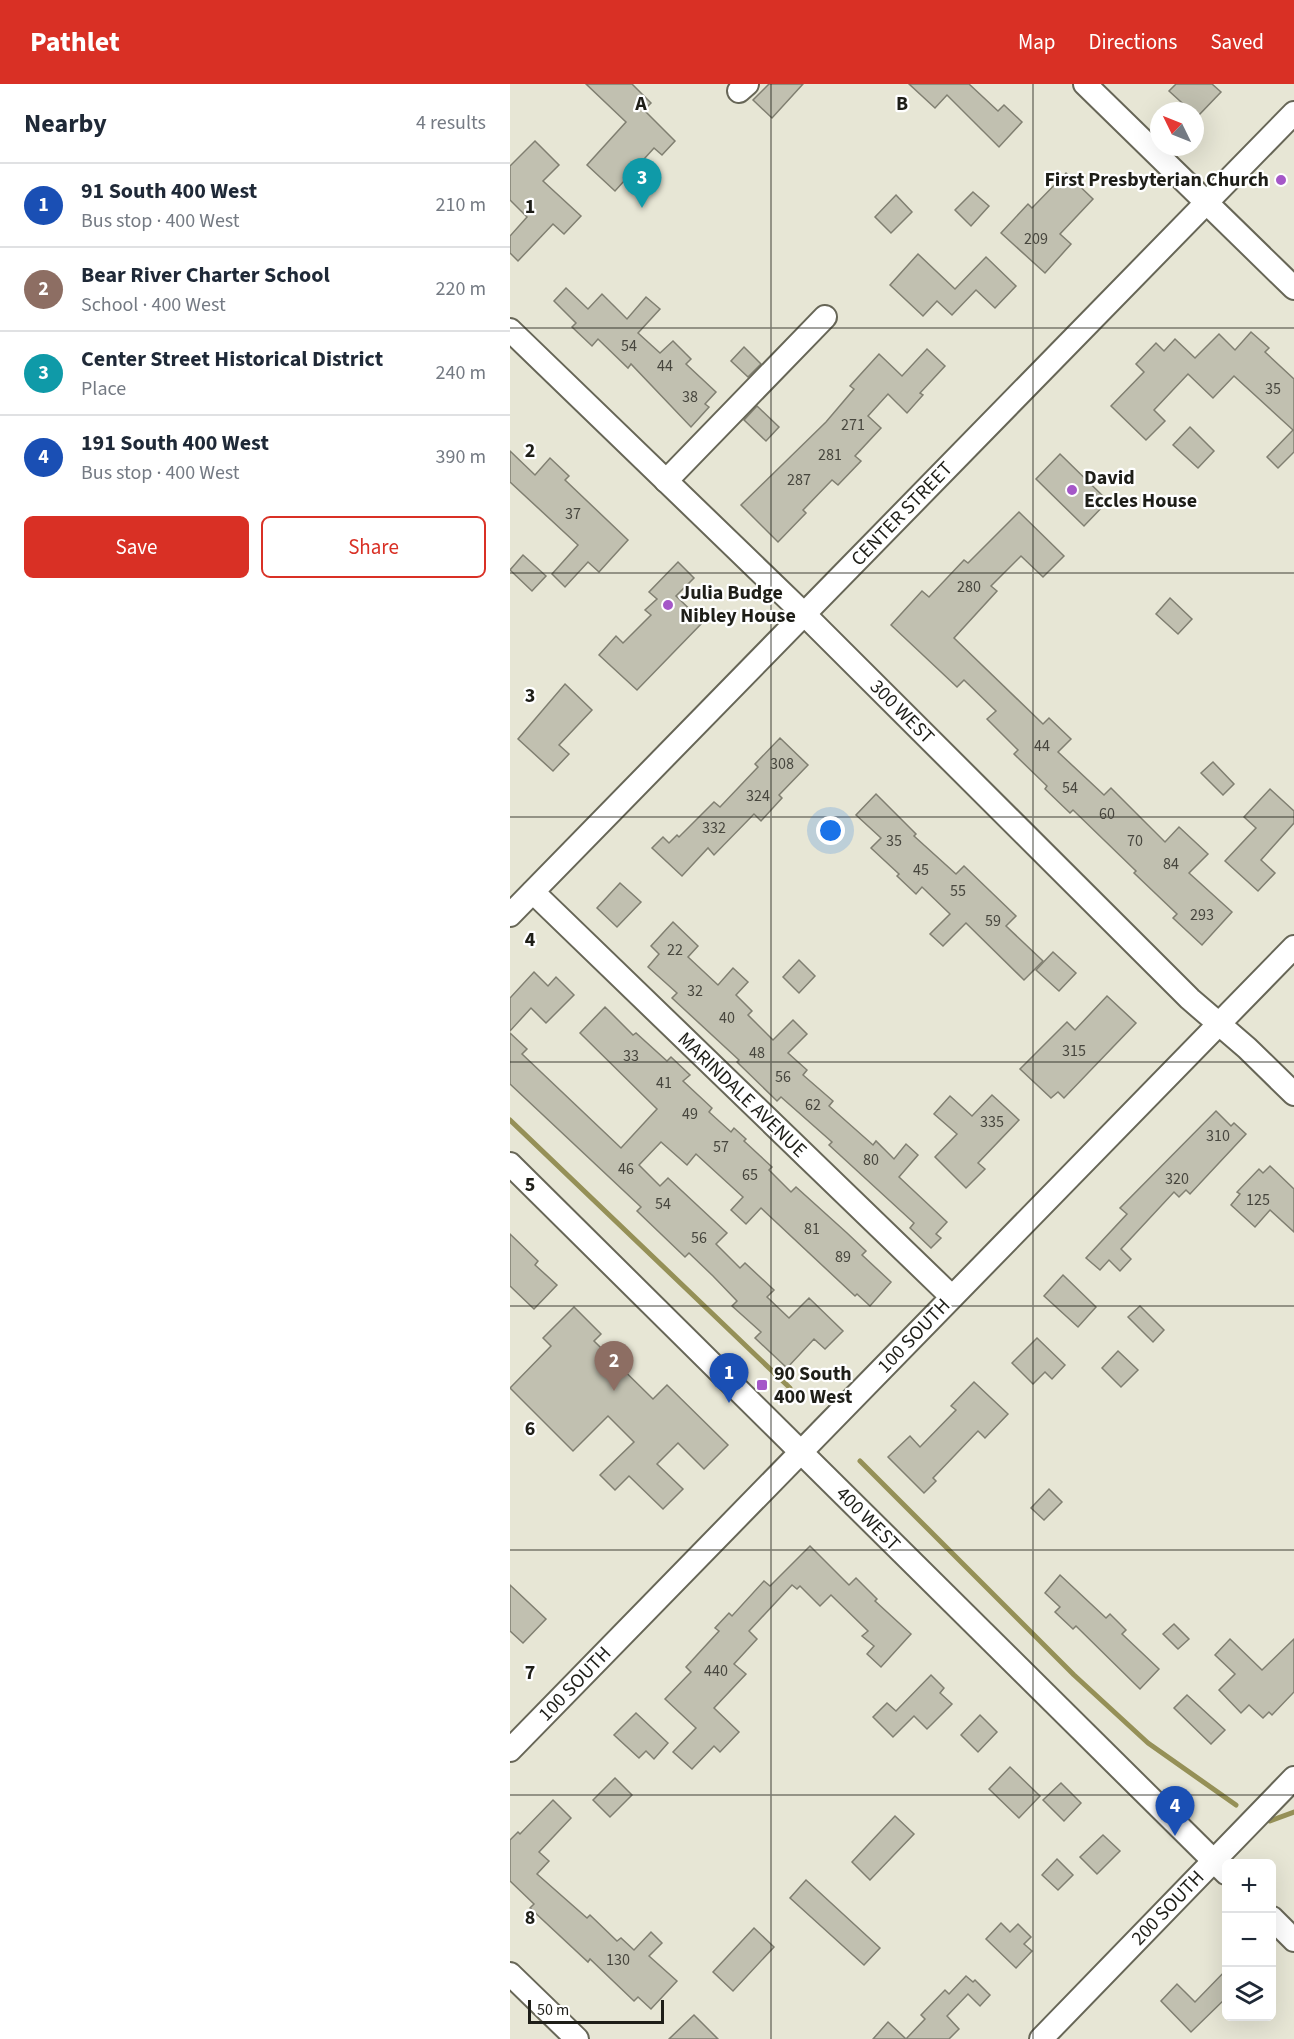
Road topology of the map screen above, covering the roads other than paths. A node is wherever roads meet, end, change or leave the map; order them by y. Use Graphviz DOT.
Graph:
graph roads {
  1 [pos="1085,84"];
  2 [pos="1294,113"];
  3 [pos="1207,202"];
  4 [pos="1294,288"];
  5 [pos="825,316"];
  6 [pos="510,330"];
  7 [pos="666,481"];
  8 [pos="804,614"];
  9 [pos="533,892"];
  10 [pos="510,915"];
  11 [pos="1294,947"];
  12 [pos="1218,1024"];
  13 [pos="1294,1094"];
  14 [pos="510,1164"];
  15 [pos="952,1297"];
  16 [pos="801,1452"];
  17 [pos="510,1750"];
  18 [pos="1294,1778"];
  19 [pos="1220,1867"];
  20 [pos="1276,1922"];
  21 [pos="1294,1940"];
  22 [pos="510,1974"];
  23 [pos="577,2039"];
  24 [pos="1041,2039"];
  1 -- 3 [label="street"];
  2 -- 3 [label="street, CENTER STREET"];
  3 -- 4 [label="street"];
  3 -- 8 [label="street, CENTER STREET"];
  5 -- 7 [label="street"];
  6 -- 7 [label="street, 300 WEST"];
  7 -- 8 [label="street, 300 WEST"];
  8 -- 9 [label="street, CENTER STREET"];
  8 -- 12 [label="street, 300 WEST"];
  9 -- 10 [label="street, CENTER STREET"];
  9 -- 15 [label="street, MARINDALE AVENUE"];
  11 -- 12 [label="street, 100 SOUTH"];
  12 -- 13 [label="street, 300 WEST"];
  12 -- 15 [label="street, 100 SOUTH"];
  14 -- 16 [label="street, 400 WEST"];
  15 -- 16 [label="street, 100 SOUTH"];
  16 -- 17 [label="street, 100 SOUTH"];
  16 -- 19 [label="street, 400 WEST"];
  18 -- 19 [label="street, 200 SOUTH"];
  19 -- 24 [label="street, 200 SOUTH"];
  20 -- 21 [label="street"];
  22 -- 23 [label="street"];
}
